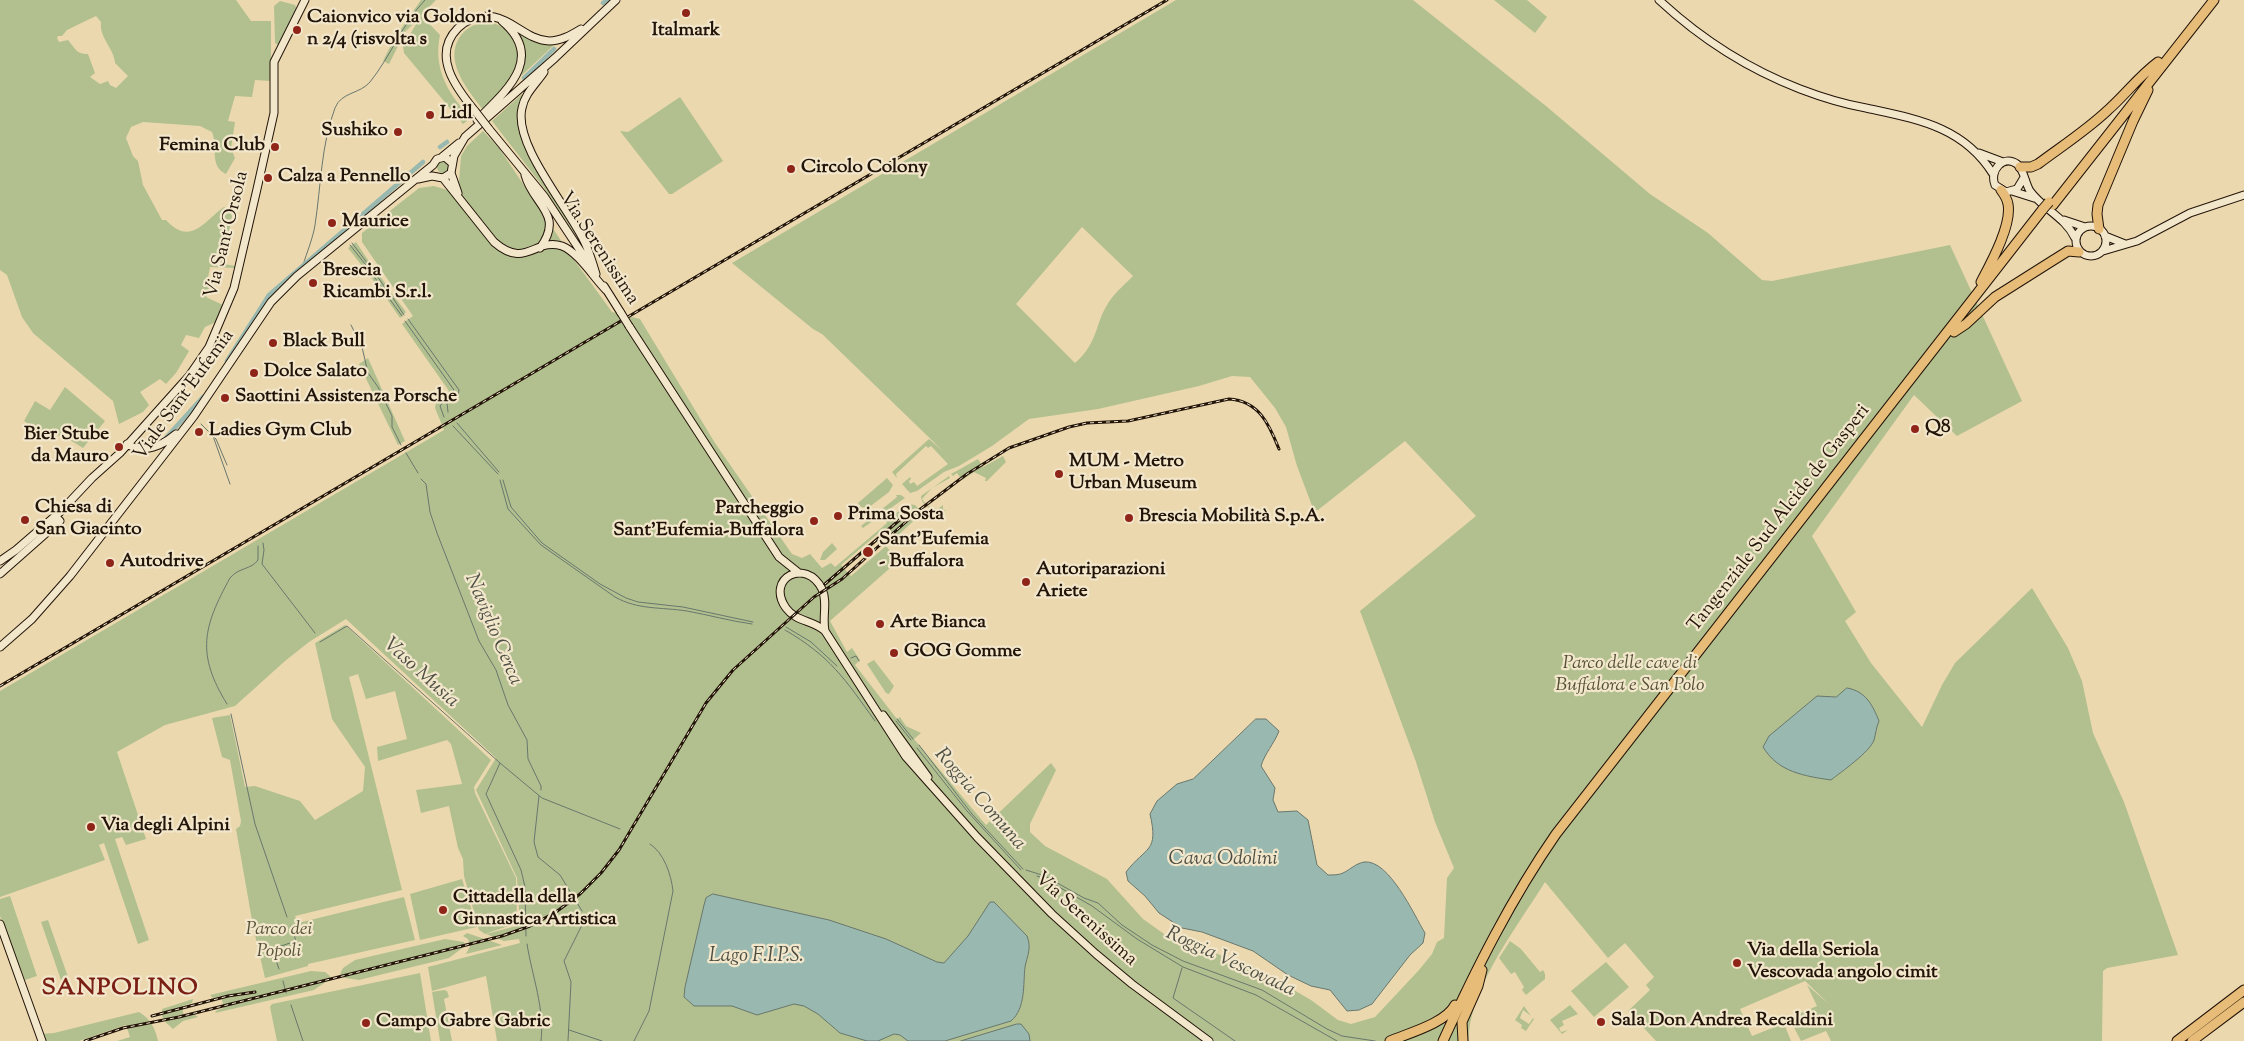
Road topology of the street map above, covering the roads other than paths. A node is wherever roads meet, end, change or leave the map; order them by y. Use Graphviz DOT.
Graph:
graph roads {
  1 [pos="305,0"];
  2 [pos="616,0"];
  3 [pos="1660,0"];
  4 [pos="2207,0"];
  5 [pos="2214,0"];
  6 [pos="498,18"];
  7 [pos="590,24"];
  8 [pos="552,61"];
  9 [pos="2160,64"];
  10 [pos="463,139"];
  11 [pos="1977,152"];
  12 [pos="442,157"];
  13 [pos="2003,162"];
  14 [pos="452,163"];
  15 [pos="433,165"];
  16 [pos="2020,167"];
  17 [pos="524,169"];
  18 [pos="451,173"];
  19 [pos="1993,174"];
  20 [pos="440,177"];
  21 [pos="2023,179"];
  22 [pos="412,181"];
  23 [pos="2001,190"];
  24 [pos="2012,191"];
  25 [pos="458,193"];
  26 [pos="2244,195"];
  27 [pos="2037,199"];
  28 [pos="2064,220"];
  29 [pos="2085,227"];
  30 [pos="2102,233"];
  31 [pos="2075,238"];
  32 [pos="2125,244"];
  33 [pos="540,248"];
  34 [pos="2103,251"];
  35 [pos="2079,252"];
  36 [pos="596,274"];
  37 [pos="606,290"];
  38 [pos="1974,301"];
  39 [pos="1958,318"];
  40 [pos="1954,332"];
  41 [pos="185,426"];
  42 [pos="129,441"];
  43 [pos="149,448"];
  44 [pos="163,457"];
  45 [pos="55,516"];
  46 [pos="779,557"];
  47 [pos="0,561"];
  48 [pos="799,572"];
  49 [pos="0,574"];
  50 [pos="785,579"];
  51 [pos="823,613"];
  52 [pos="811,622"];
  53 [pos="825,631"];
  54 [pos="0,647"];
  55 [pos="874,705"];
  56 [pos="889,732"];
  57 [pos="909,749"];
  58 [pos="933,786"];
  59 [pos="0,924"];
  60 [pos="1485,953"];
  61 [pos="1482,970"];
  62 [pos="2244,990"];
  63 [pos="2244,1002"];
  64 [pos="1393,1040"];
  65 [pos="42,1041"];
  66 [pos="1208,1041"];
  67 [pos="1413,1041"];
  68 [pos="1443,1041"];
  69 [pos="1449,1041"];
  70 [pos="1464,1041"];
  71 [pos="2177,1041"];
  72 [pos="2192,1041"];
  1 -- 42 [label="main road, Via Sant'Orsola"];
  2 -- 7 [label="main road"];
  3 -- 11 [label="main road"];
  4 -- 9 [label="highway"];
  5 -- 9 [label="highway"];
  6 -- 7 [label="main road, Via Serenissima"];
  6 -- 10 [label="main road"];
  6 -- 17 [label="main road, Via Serenissima, bridge"];
  7 -- 8 [label="main road"];
  8 -- 10 [label="main road"];
  8 -- 36 [label="main road"];
  9 -- 16 [label="highway"];
  9 -- 30 [label="highway"];
  9 -- 38 [label="highway"];
  10 -- 12 [label="main road"];
  10 -- 14 [label="main road"];
  11 -- 13 [label="main road"];
  11 -- 19 [label="main road"];
  12 -- 14 [label="main road"];
  12 -- 15 [label="main road"];
  13 -- 16 [label="main road"];
  13 -- 19 [label="main road"];
  14 -- 18 [label="main road"];
  15 -- 20 [label="main road"];
  15 -- 22 [label="main road, Viale Sant'Eufemia"];
  16 -- 21 [label="main road"];
  17 -- 33 [label="main road"];
  17 -- 36 [label="main road, Via Serenissima"];
  18 -- 20 [label="main road"];
  18 -- 25 [label="main road"];
  19 -- 23 [label="main road"];
  20 -- 22 [label="main road, Viale Sant'Eufemia"];
  20 -- 25 [label="main road"];
  21 -- 24 [label="main road"];
  21 -- 27 [label="main road"];
  22 -- 41 [label="main road, Viale Sant'Eufemia"];
  23 -- 24 [label="main road"];
  23 -- 39 [label="highway"];
  24 -- 27 [label="main road"];
  25 -- 33 [label="main road"];
  26 -- 32 [label="main road"];
  27 -- 28 [label="main road"];
  28 -- 29 [label="main road"];
  28 -- 31 [label="main road"];
  29 -- 30 [label="main road"];
  29 -- 31 [label="main road"];
  30 -- 32 [label="main road"];
  30 -- 34 [label="main road"];
  31 -- 35 [label="main road"];
  32 -- 34 [label="main road"];
  33 -- 37 [label="main road"];
  34 -- 35 [label="main road"];
  35 -- 40 [label="highway"];
  36 -- 37 [label="main road, Via Serenissima"];
  37 -- 46 [label="main road, Via Serenissima, bridge"];
  38 -- 39 [label="highway, Tangenziale Sud Alcide de Gasperi"];
  38 -- 40 [label="highway, Tangenziale Sud Alcide de Gasperi"];
  39 -- 60 [label="highway, Tangenziale Sud Alcide de Gasperi"];
  40 -- 60 [label="highway, Tangenziale Sud Alcide de Gasperi"];
  41 -- 43 [label="main road"];
  41 -- 44 [label="main road, Viale Sant'Eufemia"];
  42 -- 43 [label="main road"];
  42 -- 45 [label="main road, Via Sant'Orsola"];
  43 -- 44 [label="main road"];
  44 -- 54 [label="main road, Viale Sant'Eufemia"];
  45 -- 47 [label="main road, Via Sant'Orsola"];
  45 -- 49 [label="main road"];
  46 -- 48 [label="main road, Via Serenissima"];
  46 -- 50 [label="main road, Via Serenissima"];
  48 -- 50 [label="main road"];
  48 -- 51 [label="main road, Via Serenissima"];
  50 -- 52 [label="main road, Via Serenissima"];
  51 -- 52 [label="main road"];
  51 -- 53 [label="main road, Via Serenissima"];
  52 -- 53 [label="main road, Via Serenissima"];
  53 -- 55 [label="main road, Via Serenissima"];
  55 -- 56 [label="main road, Via Serenissima"];
  55 -- 57 [label="main road, Via Serenissima"];
  56 -- 57 [label="main road"];
  56 -- 58 [label="main road, Via Serenissima"];
  57 -- 58 [label="main road, Via Serenissima"];
  58 -- 66 [label="main road, Via Serenissima"];
  59 -- 65 [label="main road"];
  60 -- 61 [label="highway, Tangenziale Sud Alcide de Gasperi"];
  60 -- 64 [label="highway"];
  60 -- 68 [label="highway, Tangenziale Sud Alcide de Gasperi"];
  61 -- 69 [label="highway, Tangenziale Sud Alcide de Gasperi"];
  61 -- 70 [label="highway"];
  62 -- 71 [label="highway"];
  63 -- 72 [label="highway"];
  64 -- 67 [label="highway"];
}
